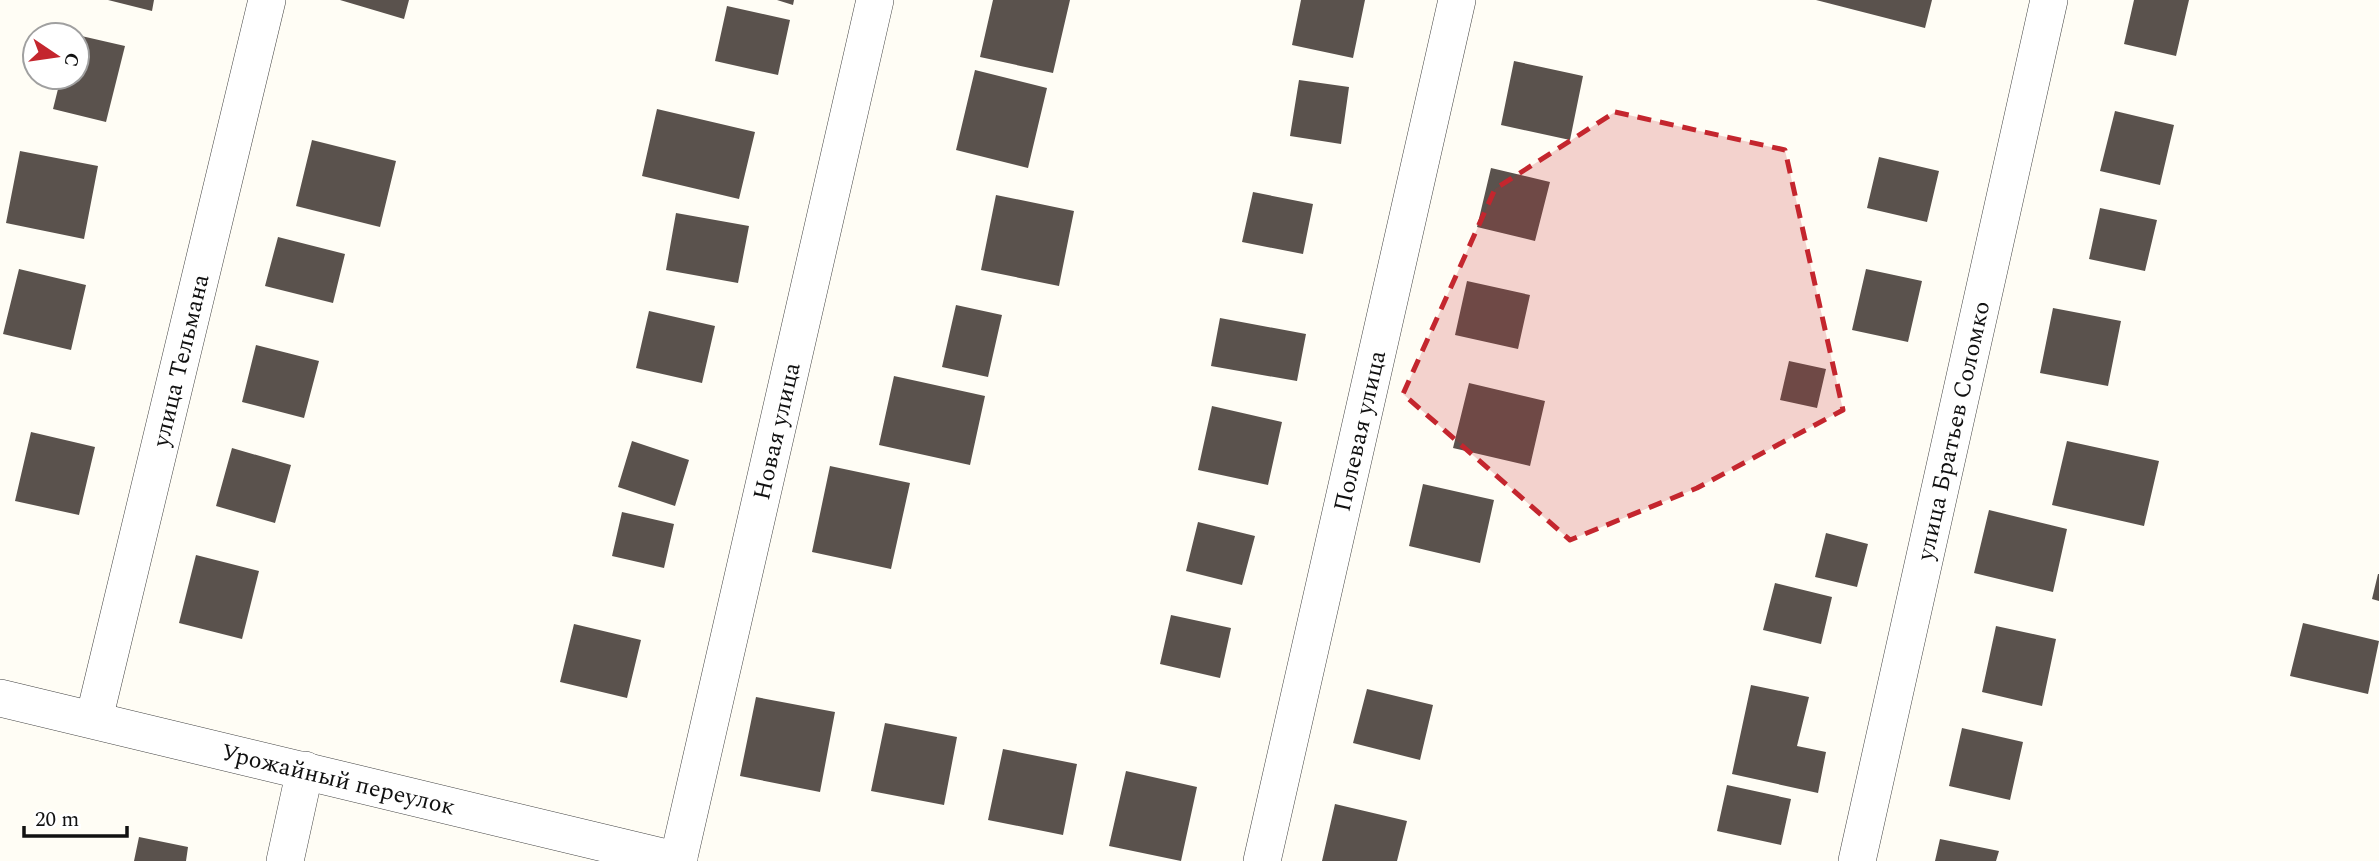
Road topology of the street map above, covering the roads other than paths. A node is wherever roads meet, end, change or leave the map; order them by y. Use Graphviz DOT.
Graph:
graph roads {
  1 [pos="267,0"];
  2 [pos="875,0"];
  3 [pos="1457,0"];
  4 [pos="2049,0"];
  5 [pos="0,698"];
  6 [pos="94,719"];
  7 [pos="305,770"];
  8 [pos="285,861"];
  9 [pos="678,861"];
  10 [pos="1262,861"];
  11 [pos="1857,861"];
  1 -- 6 [label="street, улица Тельмана"];
  2 -- 9 [label="street, Новая улица"];
  3 -- 10 [label="street, Полевая улица"];
  4 -- 11 [label="street, улица Братьев Соломко"];
  5 -- 6 [label="street, Урожайный переулок"];
  6 -- 7 [label="street, Урожайный переулок"];
  7 -- 8 [label="street"];
  7 -- 9 [label="street, Урожайный переулок"];
}
